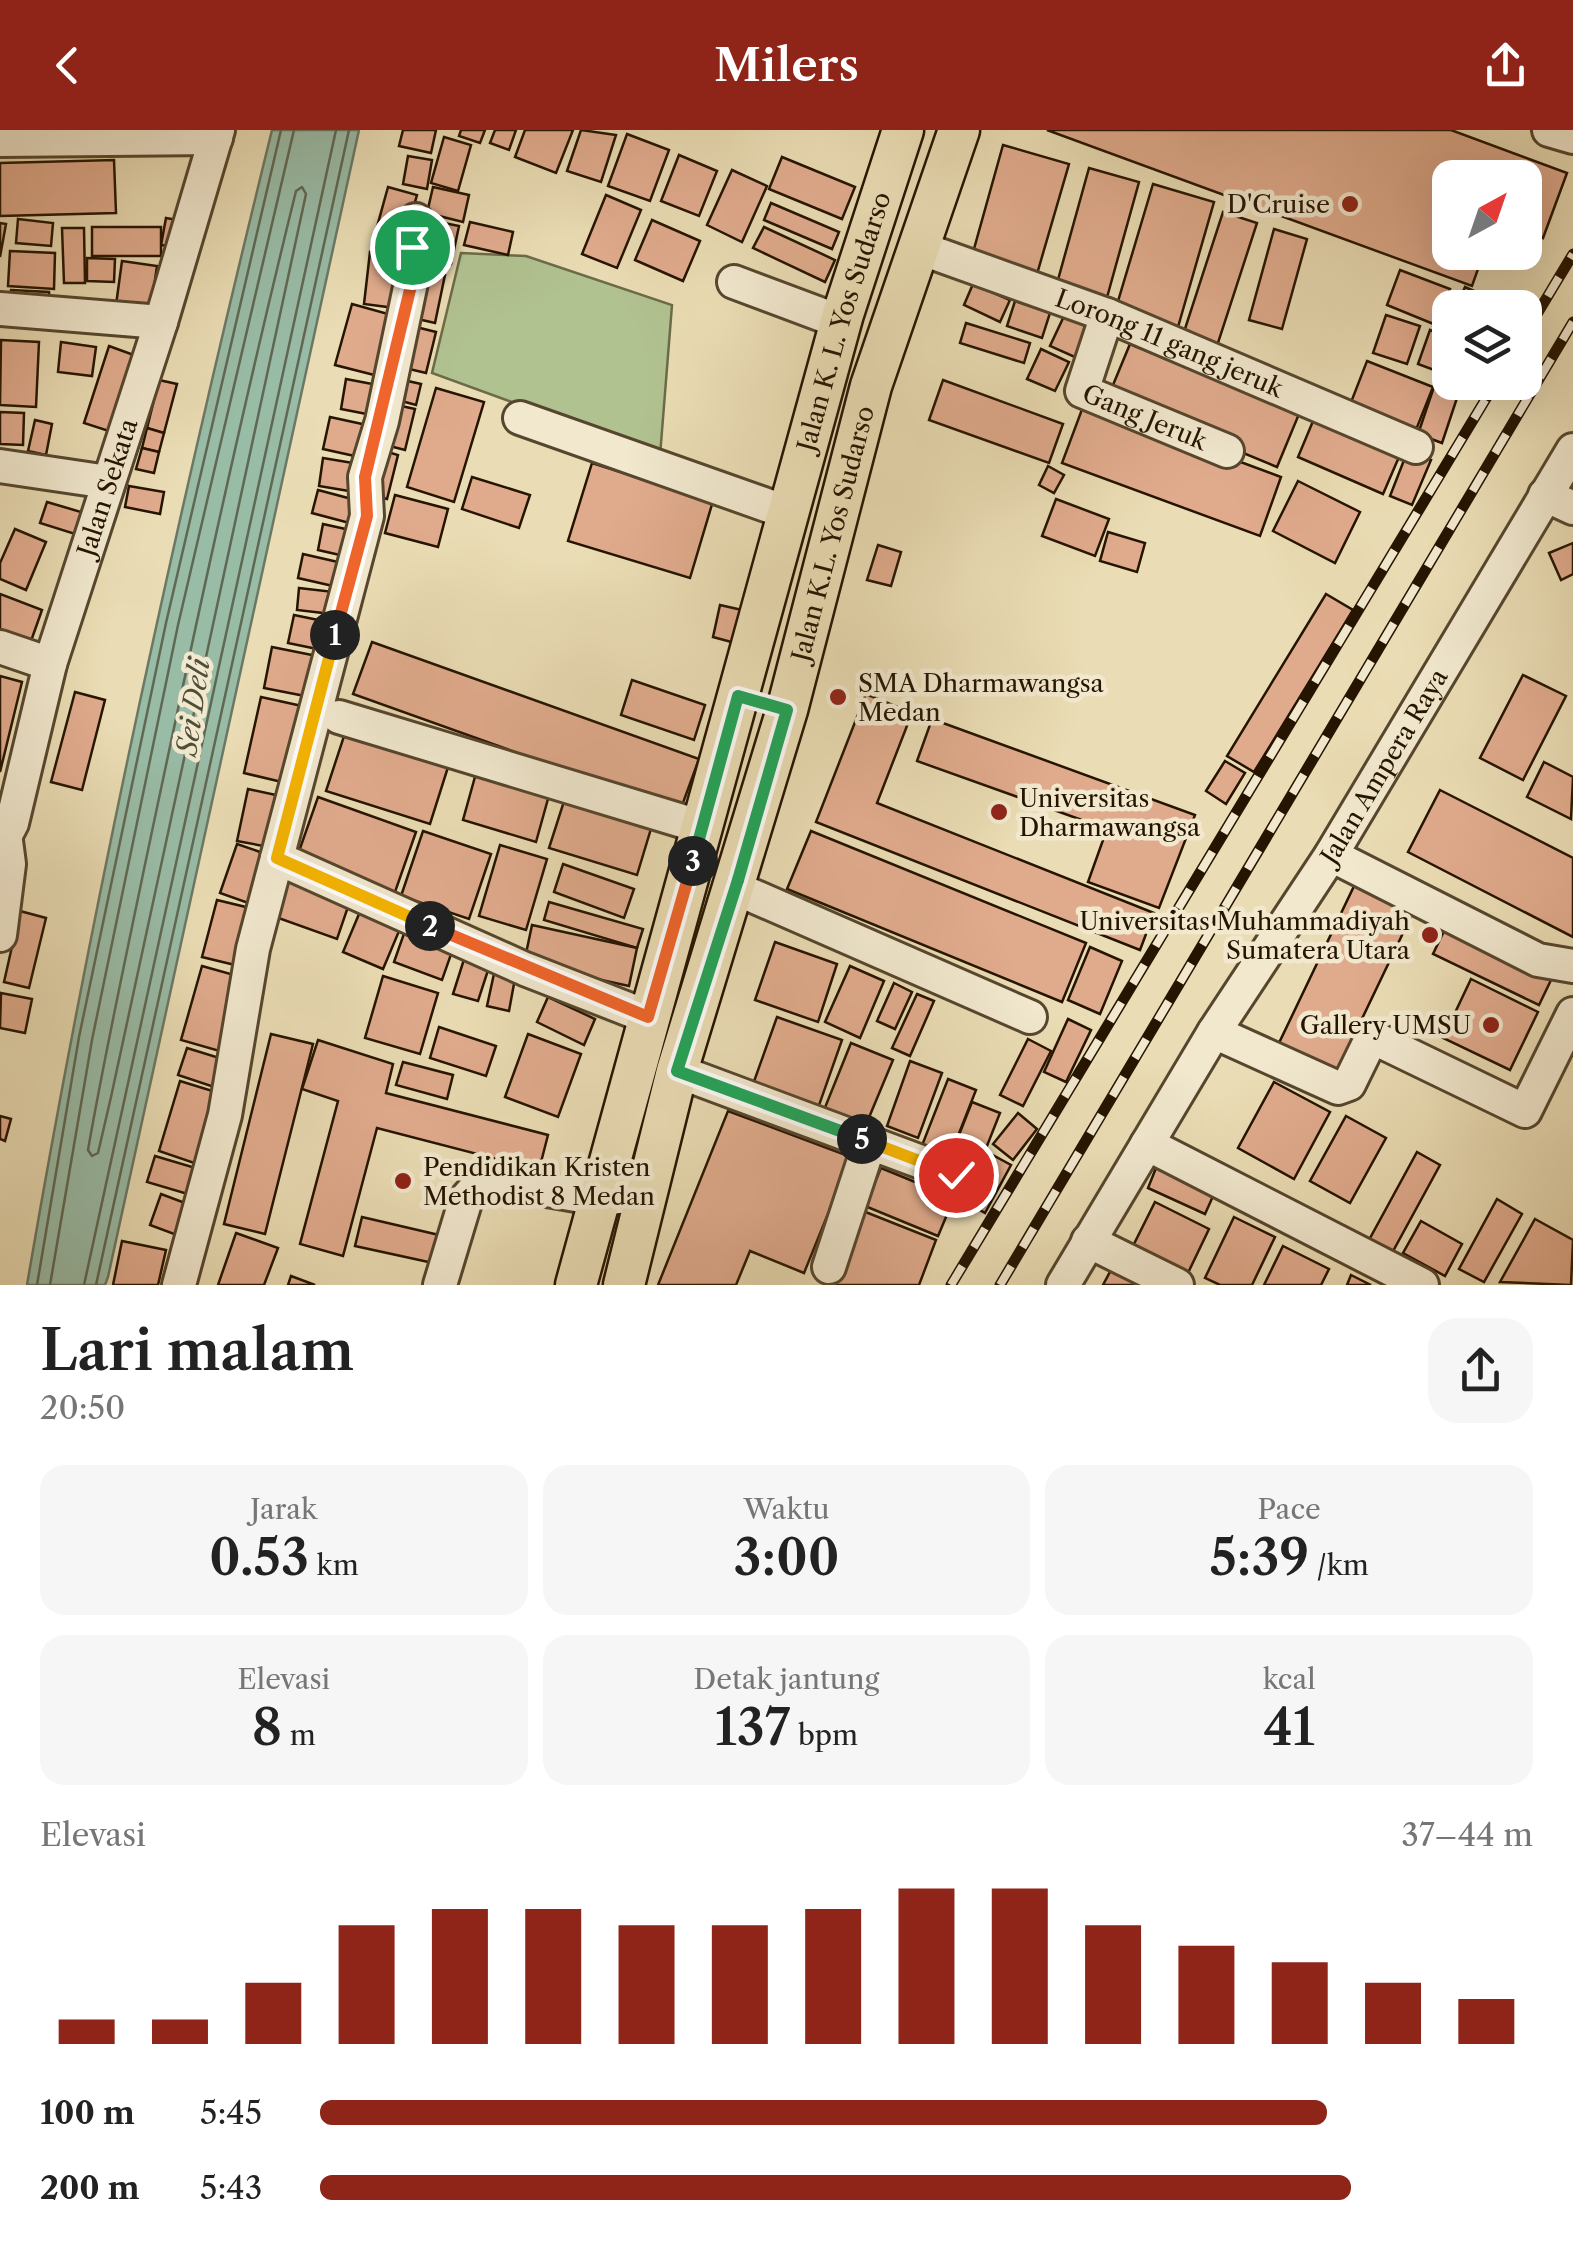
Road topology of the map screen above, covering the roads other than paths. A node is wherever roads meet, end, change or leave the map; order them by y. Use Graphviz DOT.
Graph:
graph roads {
  1 [pos="903,130"];
  2 [pos="958,130"];
  3 [pos="1550,130"];
  4 [pos="217,134"];
  5 [pos="1573,138"];
  6 [pos="0,140"];
  7 [pos="416,220"];
  8 [pos="917,247"];
  9 [pos="734,282"];
  10 [pos="0,309"];
  11 [pos="1107,316"];
  12 [pos="162,322"];
  13 [pos="841,322"];
  14 [pos="520,418"];
  15 [pos="1416,447"];
  16 [pos="1227,450"];
  17 [pos="1573,450"];
  18 [pos="0,466"];
  19 [pos="108,482"];
  20 [pos="1559,501"];
  21 [pos="789,512"];
  22 [pos="0,647"];
  23 [pos="50,664"];
  24 [pos="738,696"];
  25 [pos="787,710"];
  26 [pos="338,717"];
  27 [pos="10,788"];
  28 [pos="702,827"];
  29 [pos="3,843"];
  30 [pos="1331,854"];
  31 [pos="277,858"];
  32 [pos="735,888"];
  33 [pos="0,934"];
  34 [pos="1573,966"];
  35 [pos="1573,1014"];
  36 [pos="648,1017"];
  37 [pos="1030,1017"];
  38 [pos="1214,1032"];
  39 [pos="677,1071"];
  40 [pos="870,1142"];
  41 [pos="1147,1144"];
  42 [pos="956,1175"];
  43 [pos="646,1194"];
  44 [pos="599,1199"];
  45 [pos="1088,1242"];
  46 [pos="829,1267"];
  47 [pos="179,1285"];
  48 [pos="440,1285"];
  49 [pos="576,1285"];
  50 [pos="624,1285"];
  51 [pos="1063,1285"];
  52 [pos="1178,1285"];
  53 [pos="1422,1285"];
  1 -- 13 [label="main road, Jalan K. L. Yos Sudarso"];
  2 -- 8 [label="main road, Jalan K. L. Yos Sudarso"];
  3 -- 5 [label="street"];
  4 -- 6 [label="street"];
  4 -- 12 [label="street, Jalan Sekata"];
  7 -- 31 [label="street"];
  8 -- 11 [label="street, Lorong 11 gang jeruk"];
  8 -- 25 [label="main road, Jalan K.L. Yos Sudarso"];
  9 -- 13 [label="street"];
  10 -- 12 [label="street"];
  11 -- 15 [label="street, Lorong 11 gang jeruk"];
  11 -- 16 [label="street, Gang Jeruk"];
  12 -- 19 [label="street, Jalan Sekata"];
  13 -- 21 [label="main road, Jalan K. L. Yos Sudarso"];
  14 -- 21 [label="street"];
  17 -- 20 [label="street, Jalan Ampera Raya"];
  18 -- 19 [label="street"];
  19 -- 23 [label="street, Jalan Sekata"];
  20 -- 30 [label="street, Jalan Ampera Raya"];
  21 -- 24 [label="main road, Jalan K.L. Yos Sudarso"];
  22 -- 23 [label="street"];
  23 -- 27 [label="street, Jalan Sekata"];
  24 -- 25 [label="main road"];
  24 -- 28 [label="main road, Jalan K.L. Yos Sudarso"];
  25 -- 32 [label="main road, Jalan K.L. Yos Sudarso"];
  26 -- 28 [label="street"];
  27 -- 29 [label="street, Jalan Sekata"];
  28 -- 36 [label="main road, Jalan K.L. Yos Sudarso"];
  29 -- 33 [label="street, Jalan Sekata"];
  30 -- 34 [label="street"];
  30 -- 38 [label="street, Jalan Ampera Raya"];
  31 -- 36 [label="street"];
  31 -- 47 [label="street"];
  32 -- 37 [label="street"];
  32 -- 39 [label="main road, Jalan K.L. Yos Sudarso"];
  35 -- 38 [label="street"];
  36 -- 44 [label="main road, Jalan K.L. Yos Sudarso"];
  38 -- 41 [label="street, Jalan Ampera Raya"];
  39 -- 40 [label="street"];
  39 -- 43 [label="main road, Jalan K.L. Yos Sudarso"];
  40 -- 42 [label="street"];
  40 -- 46 [label="street"];
  41 -- 45 [label="street, Jalan Ampera Raya"];
  41 -- 53 [label="street"];
  43 -- 44 [label="street"];
  43 -- 50 [label="main road, Jalan K.L. Yos Sudarso"];
  44 -- 48 [label="street"];
  44 -- 49 [label="main road, Jalan K.L. Yos Sudarso"];
  45 -- 51 [label="street, Jalan Ampera Raya"];
  45 -- 52 [label="street"];
}
